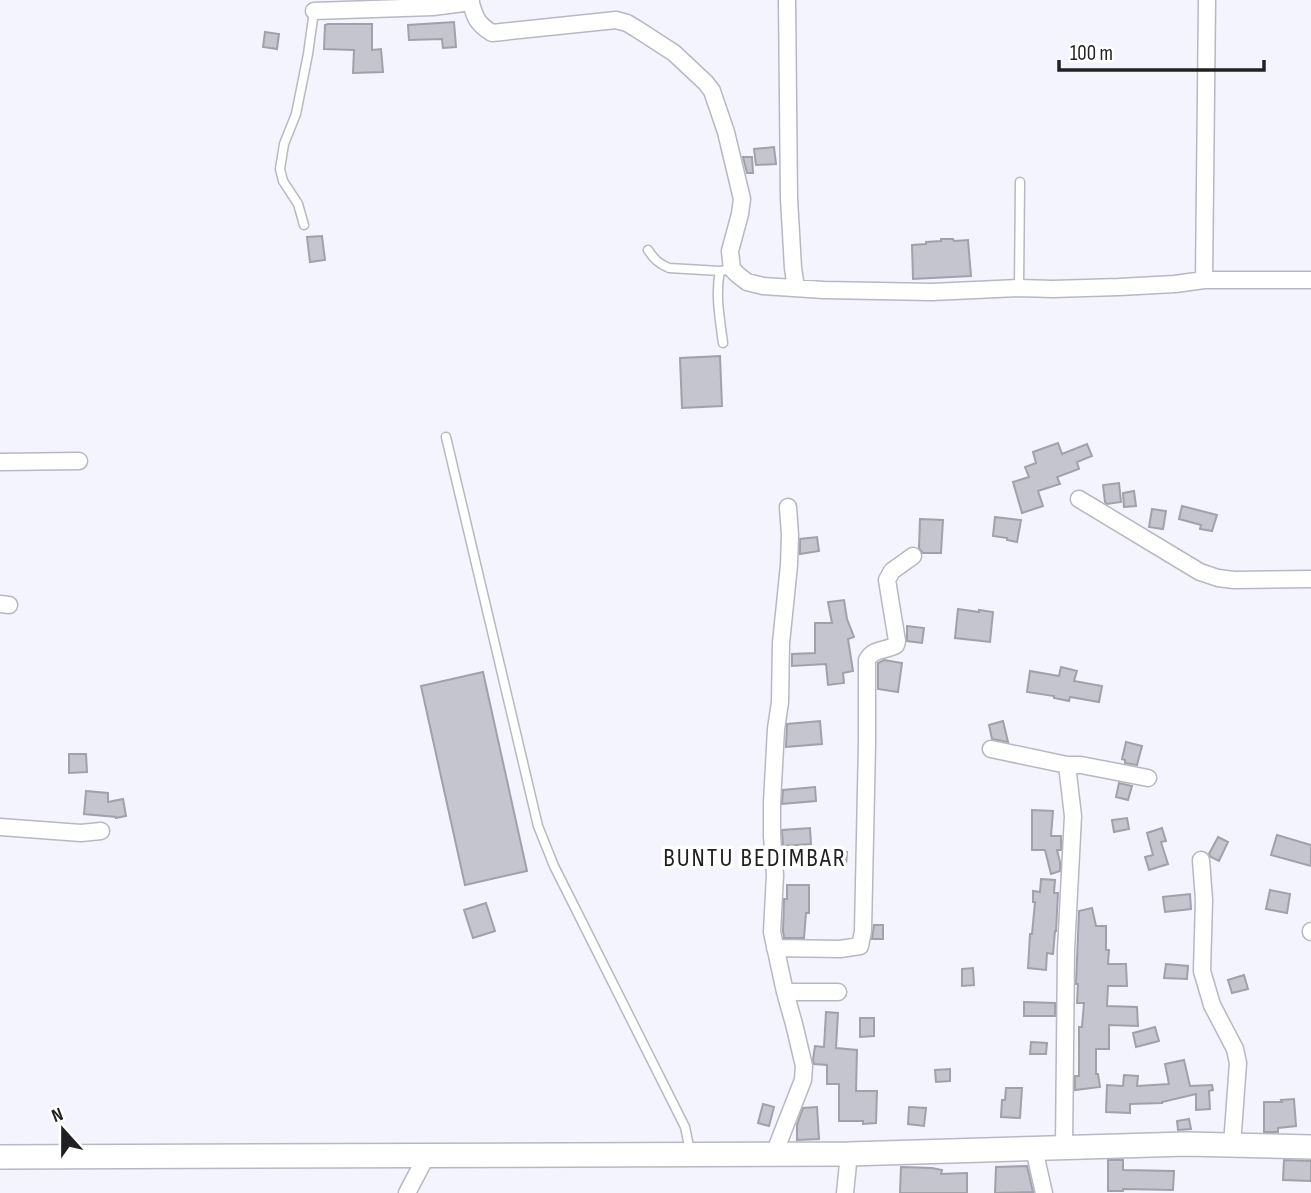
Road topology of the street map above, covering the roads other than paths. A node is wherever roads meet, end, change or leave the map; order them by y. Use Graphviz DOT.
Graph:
graph roads {
  1 [pos="787,0"];
  2 [pos="1207,0"];
  3 [pos="470,1"];
  4 [pos="314,11"];
  5 [pos="1020,182"];
  6 [pos="304,225"];
  7 [pos="648,250"];
  8 [pos="726,270"];
  9 [pos="1204,280"];
  10 [pos="1311,280"];
  11 [pos="796,288"];
  12 [pos="1019,288"];
  13 [pos="723,343"];
  14 [pos="446,437"];
  15 [pos="79,461"];
  16 [pos="0,462"];
  17 [pos="1079,499"];
  18 [pos="788,507"];
  19 [pos="913,556"];
  20 [pos="1311,579"];
  21 [pos="991,749"];
  22 [pos="1067,765"];
  23 [pos="1148,778"];
  24 [pos="0,827"];
  25 [pos="101,831"];
  26 [pos="1201,860"];
  27 [pos="775,948"];
  28 [pos="785,992"];
  29 [pos="838,992"];
  30 [pos="1232,1145"];
  31 [pos="1311,1147"];
  32 [pos="1064,1148"];
  33 [pos="1034,1149"];
  34 [pos="690,1154"];
  35 [pos="774,1154"];
  36 [pos="849,1154"];
  37 [pos="417,1155"];
  38 [pos="0,1157"];
  39 [pos="407,1193"];
  40 [pos="845,1193"];
  41 [pos="1044,1193"];
  1 -- 11 [label="street"];
  2 -- 9 [label="street"];
  3 -- 4 [label="street"];
  3 -- 8 [label="street"];
  4 -- 6 [label="lane"];
  5 -- 12 [label="lane"];
  7 -- 8 [label="lane"];
  8 -- 11 [label="street"];
  8 -- 13 [label="lane"];
  9 -- 10 [label="street"];
  9 -- 12 [label="street"];
  11 -- 12 [label="street"];
  14 -- 34 [label="lane"];
  15 -- 16 [label="street"];
  17 -- 20 [label="street"];
  18 -- 27 [label="street"];
  19 -- 27 [label="street"];
  21 -- 22 [label="street"];
  22 -- 23 [label="street"];
  22 -- 32 [label="street"];
  24 -- 25 [label="street"];
  26 -- 30 [label="street"];
  27 -- 28 [label="street"];
  28 -- 29 [label="street"];
  28 -- 35 [label="street"];
  30 -- 31 [label="street"];
  30 -- 32 [label="street"];
  32 -- 33 [label="street"];
  33 -- 36 [label="street"];
  33 -- 41 [label="street"];
  34 -- 35 [label="street"];
  34 -- 37 [label="street"];
  35 -- 36 [label="street"];
  36 -- 40 [label="street"];
  37 -- 38 [label="street"];
  37 -- 39 [label="street"];
}
